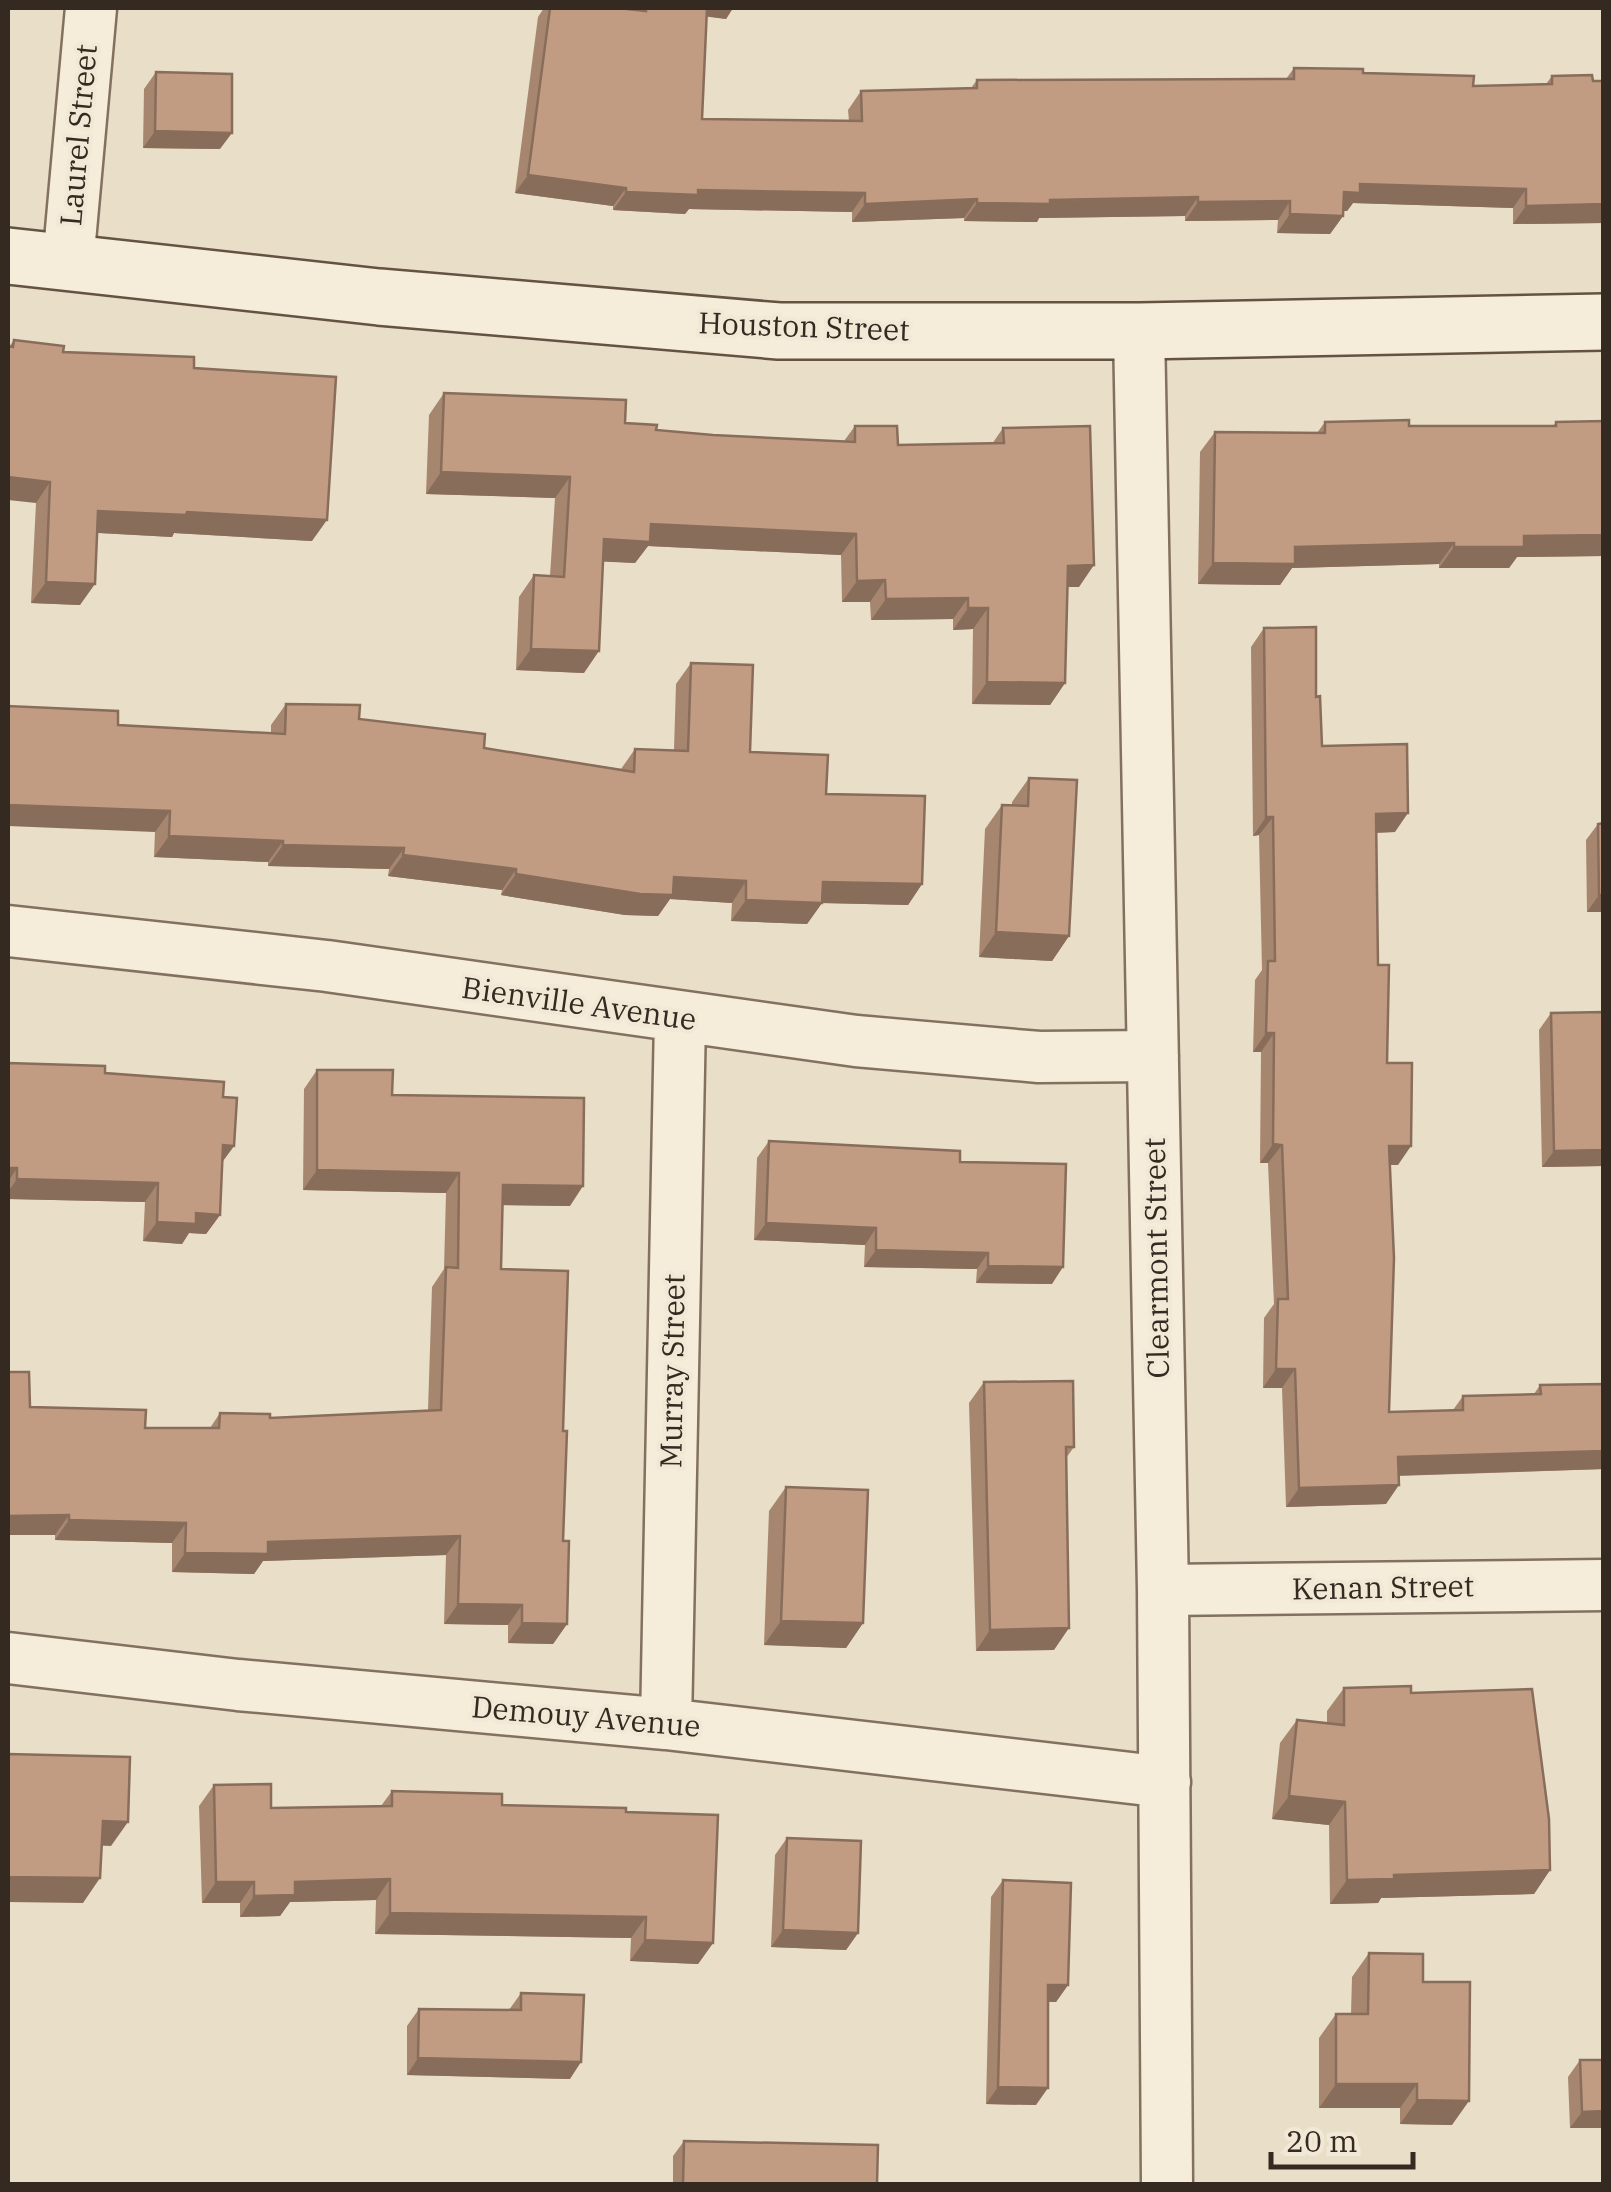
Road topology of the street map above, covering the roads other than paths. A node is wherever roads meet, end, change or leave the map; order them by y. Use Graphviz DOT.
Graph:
graph roads {
  1 [pos="91,8"];
  2 [pos="8,256"];
  3 [pos="68,263"];
  4 [pos="1604,322"];
  5 [pos="1139,331"];
  6 [pos="8,930"];
  7 [pos="680,1019"];
  8 [pos="1153,1056"];
  9 [pos="1604,1585"];
  10 [pos="1163,1590"];
  11 [pos="8,1658"];
  12 [pos="666,1724"];
  13 [pos="1165,1782"];
  14 [pos="1167,2184"];
  1 -- 3 [label="street, Laurel Street"];
  2 -- 3 [label="street, Houston Street"];
  3 -- 5 [label="street, Houston Street"];
  4 -- 5 [label="street, Houston Street"];
  5 -- 8 [label="street, Clearmont Street"];
  6 -- 7 [label="street, Bienville Avenue"];
  7 -- 8 [label="street, Bienville Avenue"];
  7 -- 12 [label="street, Murray Street"];
  8 -- 10 [label="street, Clearmont Street"];
  9 -- 10 [label="street, Kenan Street"];
  10 -- 13 [label="street, Clearmont Street"];
  11 -- 12 [label="street, Demouy Avenue"];
  12 -- 13 [label="street, Demouy Avenue"];
  13 -- 14 [label="street, Clearmont Street"];
}
